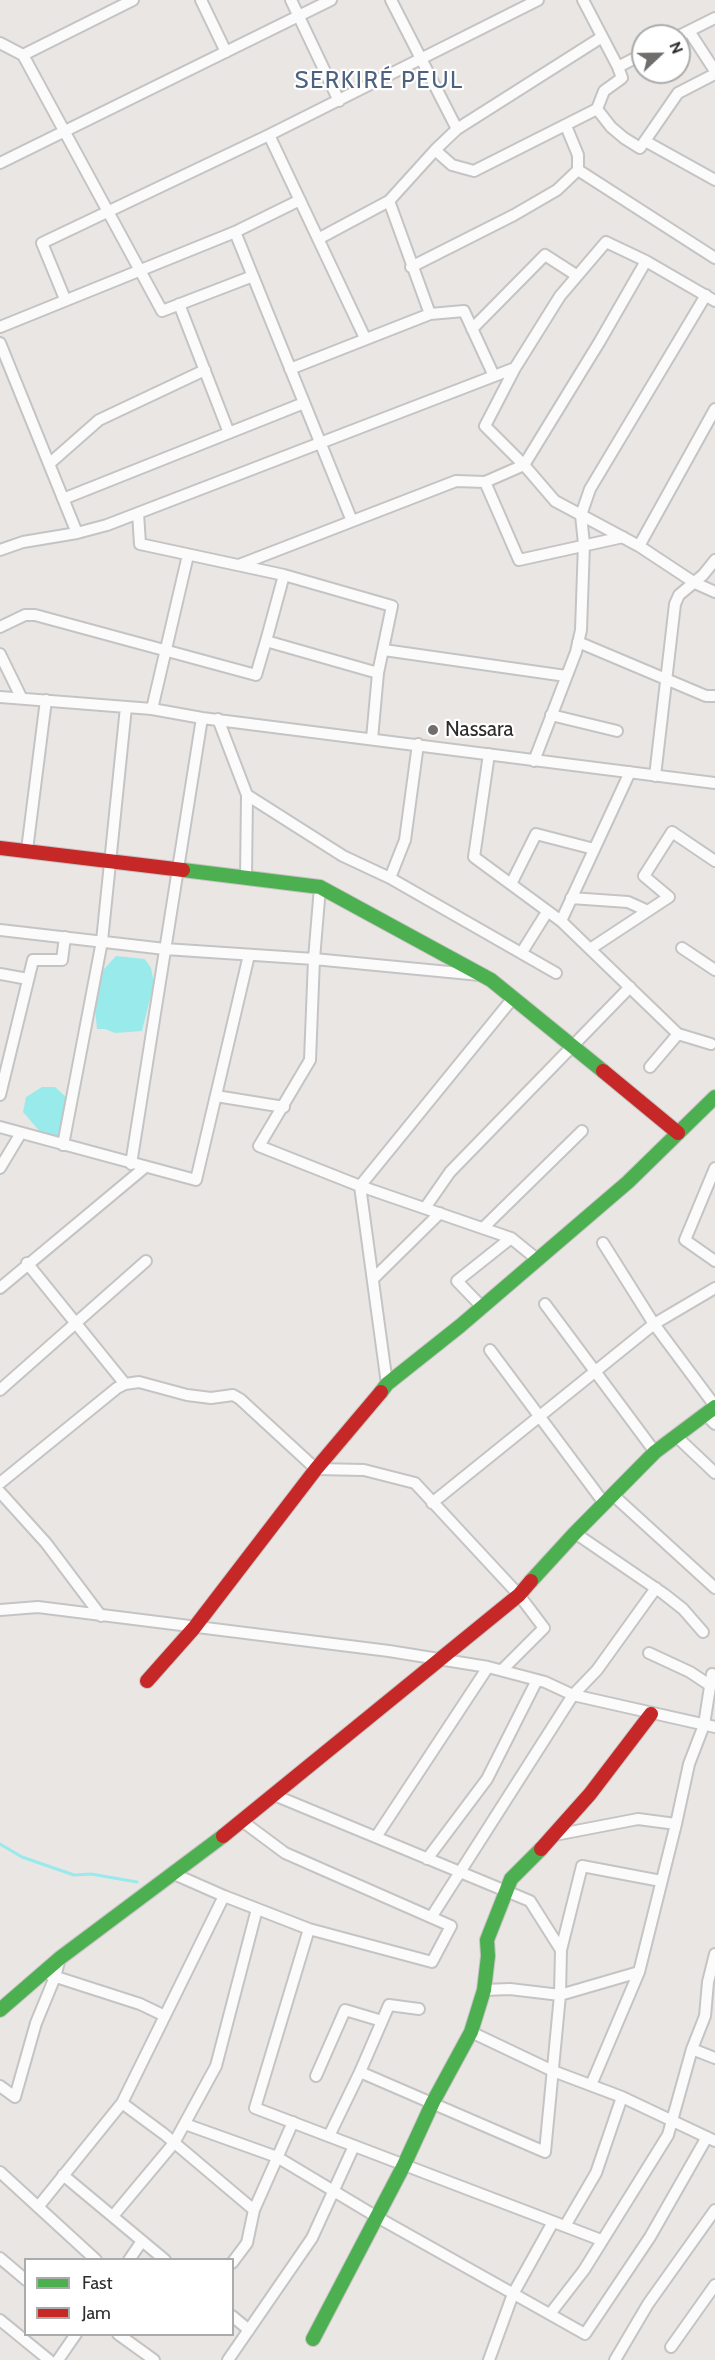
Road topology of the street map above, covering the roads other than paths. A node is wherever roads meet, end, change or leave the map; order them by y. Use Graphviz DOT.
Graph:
graph roads {
  1 [pos="133,0"];
  2 [pos="201,0"];
  3 [pos="291,0"];
  4 [pos="331,0"];
  5 [pos="392,0"];
  6 [pos="538,0"];
  7 [pos="583,0"];
  8 [pos="299,16"];
  9 [pos="715,18"];
  10 [pos="691,30"];
  11 [pos="602,37"];
  12 [pos="0,43"];
  13 [pos="691,43"];
  14 [pos="226,52"];
  15 [pos="23,55"];
  16 [pos="422,60"];
  17 [pos="631,60"];
  18 [pos="618,67"];
  19 [pos="715,73"];
  20 [pos="339,100"];
  21 [pos="597,109"];
  22 [pos="566,126"];
  23 [pos="457,129"];
  24 [pos="64,132"];
  25 [pos="269,135"];
  26 [pos="645,141"];
  27 [pos="435,150"];
  28 [pos="0,163"];
  29 [pos="578,170"];
  30 [pos="715,180"];
  31 [pos="300,200"];
  32 [pos="389,201"];
  33 [pos="107,211"];
  34 [pos="235,232"];
  35 [pos="318,239"];
  36 [pos="715,258"];
  37 [pos="646,261"];
  38 [pos="411,267"];
  39 [pos="140,270"];
  40 [pos="576,275"];
  41 [pos="252,276"];
  42 [pos="711,298"];
  43 [pos="65,299"];
  44 [pos="180,304"];
  45 [pos="430,314"];
  46 [pos="0,327"];
  47 [pos="472,329"];
  48 [pos="365,338"];
  49 [pos="0,343"];
  50 [pos="514,368"];
  51 [pos="290,369"];
  52 [pos="205,370"];
  53 [pos="5,371"];
  54 [pos="494,376"];
  55 [pos="304,403"];
  56 [pos="715,410"];
  57 [pos="228,433"];
  58 [pos="320,443"];
  59 [pos="49,464"];
  60 [pos="524,465"];
  61 [pos="485,482"];
  62 [pos="63,500"];
  63 [pos="138,513"];
  64 [pos="581,515"];
  65 [pos="352,521"];
  66 [pos="77,533"];
  67 [pos="623,537"];
  68 [pos="584,544"];
  69 [pos="639,546"];
  70 [pos="0,550"];
  71 [pos="188,555"];
  72 [pos="715,560"];
  73 [pos="238,565"];
  74 [pos="284,575"];
  75 [pos="694,583"];
  76 [pos="715,592"];
  77 [pos="0,627"];
  78 [pos="266,641"];
  79 [pos="579,642"];
  80 [pos="384,650"];
  81 [pos="165,652"];
  82 [pos="0,654"];
  83 [pos="378,673"];
  84 [pos="566,676"];
  85 [pos="666,678"];
  86 [pos="715,696"];
  87 [pos="0,697"];
  88 [pos="21,698"];
  89 [pos="46,700"];
  90 [pos="126,706"];
  91 [pos="152,709"];
  92 [pos="551,715"];
  93 [pos="202,718"];
  94 [pos="218,719"];
  95 [pos="617,731"];
  96 [pos="372,740"];
  97 [pos="418,744"];
  98 [pos="489,754"];
  99 [pos="534,761"];
  100 [pos="630,772"];
  101 [pos="655,776"];
  102 [pos="715,783"];
  103 [pos="247,795"];
  104 [pos="0,848"];
  105 [pos="594,849"];
  106 [pos="27,850"];
  107 [pos="109,860"];
  108 [pos="715,861"];
  109 [pos="178,869"];
  110 [pos="246,877"];
  111 [pos="390,878"];
  112 [pos="511,885"];
  113 [pos="321,887"];
  114 [pos="571,898"];
  115 [pos="648,911"];
  116 [pos="547,912"];
  117 [pos="561,921"];
  118 [pos="0,930"];
  119 [pos="65,937"];
  120 [pos="102,941"];
  121 [pos="590,948"];
  122 [pos="682,948"];
  123 [pos="165,949"];
  124 [pos="522,952"];
  125 [pos="249,955"];
  126 [pos="314,959"];
  127 [pos="715,970"];
  128 [pos="0,974"];
  129 [pos="556,974"];
  130 [pos="483,976"];
  131 [pos="28,979"];
  132 [pos="630,987"];
  133 [pos="513,998"];
  134 [pos="678,1034"];
  135 [pos="711,1044"];
  136 [pos="573,1047"];
  137 [pos="650,1067"];
  138 [pos="0,1095"];
  139 [pos="216,1096"];
  140 [pos="715,1097"];
  141 [pos="284,1107"];
  142 [pos="0,1127"];
  143 [pos="582,1131"];
  144 [pos="21,1133"];
  145 [pos="678,1133"];
  146 [pos="63,1145"];
  147 [pos="131,1164"];
  148 [pos="0,1168"];
  149 [pos="144,1168"];
  150 [pos="715,1168"];
  151 [pos="360,1185"];
  152 [pos="425,1208"];
  153 [pos="440,1213"];
  154 [pos="483,1228"];
  155 [pos="511,1238"];
  156 [pos="603,1243"];
  157 [pos="538,1260"];
  158 [pos="146,1261"];
  159 [pos="715,1261"];
  160 [pos="27,1263"];
  161 [pos="373,1279"];
  162 [pos="0,1288"];
  163 [pos="715,1288"];
  164 [pos="545,1304"];
  165 [pos="482,1307"];
  166 [pos="75,1323"];
  167 [pos="654,1324"];
  168 [pos="490,1350"];
  169 [pos="595,1372"];
  170 [pos="124,1384"];
  171 [pos="387,1384"];
  172 [pos="0,1390"];
  173 [pos="713,1413"];
  174 [pos="540,1416"];
  175 [pos="676,1436"];
  176 [pos="655,1452"];
  177 [pos="316,1469"];
  178 [pos="715,1473"];
  179 [pos="0,1483"];
  180 [pos="0,1492"];
  181 [pos="608,1499"];
  182 [pos="432,1503"];
  183 [pos="575,1533"];
  184 [pos="656,1588"];
  185 [pos="715,1588"];
  186 [pos="519,1595"];
  187 [pos="0,1610"];
  188 [pos="101,1616"];
  189 [pos="194,1628"];
  190 [pos="703,1632"];
  191 [pos="649,1653"];
  192 [pos="440,1659"];
  193 [pos="488,1667"];
  194 [pos="503,1669"];
  195 [pos="715,1675"];
  196 [pos="537,1680"];
  197 [pos="147,1681"];
  198 [pos="711,1686"];
  199 [pos="573,1695"];
  200 [pos="651,1714"];
  201 [pos="709,1726"];
  202 [pos="274,1795"];
  203 [pos="242,1821"];
  204 [pos="676,1824"];
  205 [pos="555,1835"];
  206 [pos="376,1837"];
  207 [pos="427,1858"];
  208 [pos="460,1872"];
  209 [pos="174,1874"];
  210 [pos="661,1881"];
  211 [pos="506,1891"];
  212 [pos="224,1896"];
  213 [pos="257,1909"];
  214 [pos="432,1916"];
  215 [pos="309,1929"];
  216 [pos="561,1950"];
  217 [pos="715,1954"];
  218 [pos="639,1972"];
  219 [pos="49,1975"];
  220 [pos="484,1990"];
  221 [pos="560,1995"];
  222 [pos="419,2009"];
  223 [pos="0,2010"];
  224 [pos="165,2016"];
  225 [pos="710,2019"];
  226 [pos="382,2021"];
  227 [pos="471,2032"];
  228 [pos="692,2049"];
  229 [pos="715,2058"];
  230 [pos="553,2071"];
  231 [pos="360,2072"];
  232 [pos="316,2076"];
  233 [pos="591,2085"];
  234 [pos="0,2086"];
  235 [pos="622,2097"];
  236 [pos="433,2102"];
  237 [pos="122,2103"];
  238 [pos="672,2120"];
  239 [pos="292,2122"];
  240 [pos="185,2124"];
  241 [pos="329,2136"];
  242 [pos="711,2139"];
  243 [pos="174,2143"];
  244 [pos="354,2146"];
  245 [pos="277,2157"];
  246 [pos="404,2165"];
  247 [pos="0,2172"];
  248 [pos="63,2175"];
  249 [pos="332,2191"];
  250 [pos="38,2206"];
  251 [pos="254,2210"];
  252 [pos="715,2210"];
  253 [pos="113,2216"];
  254 [pos="377,2217"];
  255 [pos="553,2222"];
  256 [pos="565,2226"];
  257 [pos="601,2240"];
  258 [pos="142,2241"];
  259 [pos="0,2258"];
  260 [pos="95,2258"];
  261 [pos="130,2258"];
  262 [pos="164,2258"];
  263 [pos="234,2260"];
  264 [pos="24,2278"];
  265 [pos="715,2285"];
  266 [pos="513,2294"];
  267 [pos="550,2314"];
  268 [pos="234,2318"];
  269 [pos="0,2320"];
  270 [pos="249,2330"];
  271 [pos="75,2336"];
  272 [pos="121,2336"];
  273 [pos="314,2339"];
  274 [pos="671,2347"];
  275 [pos="49,2360"];
  276 [pos="57,2360"];
  277 [pos="154,2360"];
  278 [pos="228,2360"];
  279 [pos="489,2360"];
  280 [pos="615,2360"];
  1 -- 15 [label="street"];
  2 -- 14 [label="street"];
  3 -- 8 [label="street"];
  4 -- 8 [label="street"];
  5 -- 16 [label="street"];
  6 -- 16 [label="street"];
  7 -- 11 [label="street"];
  8 -- 14 [label="street"];
  8 -- 20 [label="street"];
  9 -- 10 [label="street"];
  11 -- 18 [label="street"];
  11 -- 23 [label="street"];
  12 -- 15 [label="street"];
  13 -- 19 [label="street"];
  14 -- 24 [label="street"];
  15 -- 24 [label="street"];
  16 -- 20 [label="street"];
  16 -- 23 [label="street"];
  17 -- 18 [label="street"];
  18 -- 21 [label="street"];
  19 -- 26 [label="street"];
  20 -- 25 [label="street"];
  21 -- 22 [label="street"];
  21 -- 26 [label="street"];
  22 -- 27 [label="street"];
  22 -- 29 [label="street"];
  23 -- 27 [label="street"];
  24 -- 28 [label="street"];
  24 -- 33 [label="street"];
  25 -- 31 [label="street"];
  25 -- 33 [label="street"];
  26 -- 30 [label="street"];
  27 -- 32 [label="street"];
  29 -- 36 [label="street"];
  29 -- 38 [label="street"];
  31 -- 34 [label="street"];
  31 -- 35 [label="street"];
  32 -- 35 [label="street"];
  32 -- 38 [label="street"];
  33 -- 39 [label="street"];
  33 -- 43 [label="street"];
  34 -- 39 [label="street"];
  34 -- 41 [label="street"];
  35 -- 48 [label="street"];
  37 -- 40 [label="street"];
  37 -- 42 [label="street"];
  37 -- 60 [label="street"];
  38 -- 45 [label="street"];
  39 -- 43 [label="street"];
  39 -- 44 [label="street"];
  40 -- 47 [label="street"];
  40 -- 50 [label="street"];
  41 -- 44 [label="street"];
  41 -- 51 [label="street"];
  42 -- 64 [label="street"];
  43 -- 46 [label="street"];
  44 -- 52 [label="street"];
  45 -- 47 [label="street"];
  45 -- 48 [label="street"];
  47 -- 54 [label="street"];
  48 -- 51 [label="street"];
  49 -- 53 [label="street"];
  50 -- 54 [label="street"];
  50 -- 60 [label="street"];
  51 -- 55 [label="street"];
  52 -- 57 [label="street"];
  52 -- 59 [label="street"];
  53 -- 59 [label="street"];
  54 -- 58 [label="street"];
  55 -- 57 [label="street"];
  55 -- 58 [label="street"];
  56 -- 69 [label="street"];
  57 -- 62 [label="street"];
  58 -- 63 [label="street"];
  58 -- 65 [label="street"];
  59 -- 62 [label="street"];
  60 -- 61 [label="street"];
  60 -- 64 [label="street"];
  61 -- 65 [label="street"];
  61 -- 68 [label="street"];
  62 -- 66 [label="street"];
  63 -- 66 [label="street"];
  63 -- 71 [label="street"];
  64 -- 67 [label="street"];
  64 -- 68 [label="street"];
  65 -- 73 [label="street"];
  66 -- 70 [label="street"];
  67 -- 68 [label="street"];
  67 -- 69 [label="street"];
  68 -- 79 [label="street"];
  69 -- 75 [label="street"];
  71 -- 73 [label="street"];
  71 -- 81 [label="street"];
  72 -- 75 [label="street"];
  73 -- 74 [label="street"];
  74 -- 78 [label="street"];
  74 -- 80 [label="street"];
  75 -- 76 [label="street"];
  75 -- 85 [label="street"];
  77 -- 81 [label="street"];
  78 -- 81 [label="street"];
  78 -- 83 [label="street"];
  79 -- 84 [label="street"];
  79 -- 85 [label="street"];
  80 -- 83 [label="street"];
  80 -- 84 [label="street"];
  81 -- 91 [label="street"];
  82 -- 88 [label="street"];
  83 -- 96 [label="street"];
  84 -- 92 [label="street"];
  85 -- 86 [label="street"];
  85 -- 101 [label="street"];
  87 -- 88 [label="street"];
  88 -- 89 [label="street"];
  89 -- 90 [label="street"];
  89 -- 106 [label="street"];
  90 -- 91 [label="street"];
  90 -- 107 [label="street"];
  91 -- 93 [label="street"];
  92 -- 95 [label="street"];
  92 -- 99 [label="street"];
  93 -- 94 [label="street"];
  93 -- 109 [label="street"];
  94 -- 96 [label="street"];
  94 -- 103 [label="street"];
  96 -- 97 [label="street"];
  97 -- 98 [label="street"];
  97 -- 111 [label="street"];
  98 -- 99 [label="street"];
  98 -- 112 [label="street"];
  99 -- 100 [label="street"];
  100 -- 101 [label="street"];
  100 -- 105 [label="street"];
  101 -- 102 [label="street"];
  103 -- 110 [label="street"];
  103 -- 111 [label="street"];
  104 -- 106 [label="street"];
  105 -- 112 [label="street"];
  105 -- 114 [label="street"];
  106 -- 107 [label="street"];
  107 -- 109 [label="street"];
  107 -- 120 [label="street"];
  108 -- 115 [label="street"];
  109 -- 110 [label="street"];
  109 -- 123 [label="street"];
  110 -- 113 [label="street"];
  111 -- 124 [label="street"];
  112 -- 116 [label="street"];
  113 -- 126 [label="street"];
  113 -- 130 [label="street"];
  114 -- 115 [label="street"];
  114 -- 117 [label="street"];
  115 -- 121 [label="street"];
  116 -- 117 [label="street"];
  116 -- 124 [label="street"];
  117 -- 121 [label="street"];
  118 -- 119 [label="street"];
  119 -- 120 [label="street"];
  119 -- 131 [label="street"];
  120 -- 123 [label="street"];
  120 -- 146 [label="street"];
  121 -- 132 [label="street"];
  122 -- 127 [label="street"];
  123 -- 125 [label="street"];
  123 -- 147 [label="street"];
  124 -- 129 [label="street"];
  125 -- 126 [label="street"];
  125 -- 139 [label="street"];
  126 -- 130 [label="street"];
  126 -- 141 [label="street"];
  128 -- 131 [label="street"];
  130 -- 133 [label="street"];
  131 -- 138 [label="street"];
  132 -- 134 [label="street"];
  132 -- 136 [label="street"];
  133 -- 136 [label="street"];
  133 -- 151 [label="street"];
  134 -- 135 [label="street"];
  134 -- 137 [label="street"];
  136 -- 145 [label="street"];
  136 -- 152 [label="street"];
  139 -- 141 [label="street"];
  139 -- 149 [label="street"];
  140 -- 145 [label="street"];
  141 -- 151 [label="street"];
  142 -- 144 [label="street"];
  143 -- 154 [label="street"];
  144 -- 146 [label="street"];
  144 -- 148 [label="street"];
  145 -- 157 [label="street"];
  146 -- 147 [label="street"];
  147 -- 149 [label="street"];
  149 -- 160 [label="street"];
  150 -- 159 [label="street"];
  151 -- 152 [label="street"];
  151 -- 161 [label="street"];
  152 -- 153 [label="street"];
  153 -- 154 [label="street"];
  153 -- 161 [label="street"];
  154 -- 155 [label="street"];
  155 -- 157 [label="street"];
  155 -- 165 [label="street"];
  156 -- 167 [label="street"];
  157 -- 165 [label="street"];
  158 -- 166 [label="street"];
  160 -- 162 [label="street"];
  160 -- 166 [label="street"];
  161 -- 171 [label="street"];
  163 -- 167 [label="street"];
  164 -- 169 [label="street"];
  165 -- 171 [label="street"];
  166 -- 170 [label="street"];
  166 -- 172 [label="street"];
  167 -- 169 [label="street"];
  167 -- 173 [label="street"];
  168 -- 174 [label="street"];
  169 -- 174 [label="street"];
  169 -- 176 [label="street"];
  170 -- 177 [label="street"];
  170 -- 179 [label="street"];
  171 -- 177 [label="street"];
  173 -- 175 [label="street"];
  174 -- 181 [label="street"];
  174 -- 182 [label="street"];
  175 -- 176 [label="street"];
  175 -- 178 [label="street"];
  176 -- 181 [label="street"];
  177 -- 182 [label="street"];
  177 -- 189 [label="street"];
  180 -- 188 [label="street"];
  181 -- 183 [label="street"];
  181 -- 185 [label="street"];
  182 -- 186 [label="street"];
  183 -- 184 [label="street"];
  183 -- 186 [label="street"];
  184 -- 190 [label="street"];
  184 -- 199 [label="street"];
  186 -- 192 [label="street"];
  186 -- 194 [label="street"];
  187 -- 188 [label="street"];
  188 -- 189 [label="street"];
  189 -- 192 [label="street"];
  189 -- 197 [label="street"];
  191 -- 198 [label="street"];
  192 -- 193 [label="street"];
  192 -- 202 [label="street"];
  193 -- 194 [label="street"];
  193 -- 206 [label="street"];
  194 -- 196 [label="street"];
  195 -- 198 [label="street"];
  196 -- 199 [label="street"];
  196 -- 207 [label="street"];
  198 -- 201 [label="street"];
  199 -- 200 [label="street"];
  199 -- 208 [label="street"];
  200 -- 201 [label="street"];
  200 -- 205 [label="street"];
  201 -- 204 [label="street"];
  202 -- 203 [label="street"];
  202 -- 206 [label="street"];
  203 -- 209 [label="street"];
  203 -- 214 [label="street"];
  204 -- 205 [label="street"];
  204 -- 210 [label="street"];
  205 -- 211 [label="street"];
  206 -- 207 [label="street"];
  207 -- 208 [label="street"];
  208 -- 211 [label="street"];
  208 -- 214 [label="street"];
  209 -- 212 [label="street"];
  209 -- 219 [label="street"];
  210 -- 216 [label="street"];
  210 -- 218 [label="street"];
  211 -- 216 [label="street"];
  211 -- 220 [label="street"];
  212 -- 213 [label="street"];
  212 -- 224 [label="street"];
  213 -- 215 [label="street"];
  213 -- 240 [label="street"];
  214 -- 215 [label="street"];
  215 -- 239 [label="street"];
  216 -- 221 [label="street"];
  217 -- 225 [label="street"];
  218 -- 221 [label="street"];
  218 -- 233 [label="street"];
  219 -- 223 [label="street"];
  219 -- 224 [label="street"];
  219 -- 234 [label="street"];
  220 -- 221 [label="street"];
  220 -- 227 [label="street"];
  221 -- 230 [label="street"];
  222 -- 226 [label="street"];
  224 -- 237 [label="street"];
  225 -- 228 [label="street"];
  226 -- 231 [label="street"];
  226 -- 232 [label="street"];
  227 -- 230 [label="street"];
  227 -- 236 [label="street"];
  228 -- 229 [label="street"];
  228 -- 238 [label="street"];
  230 -- 233 [label="street"];
  230 -- 236 [label="street"];
  231 -- 236 [label="street"];
  231 -- 241 [label="street"];
  233 -- 235 [label="street"];
  235 -- 238 [label="street"];
  235 -- 256 [label="street"];
  236 -- 246 [label="street"];
  237 -- 243 [label="street"];
  237 -- 248 [label="street"];
  238 -- 242 [label="street"];
  238 -- 257 [label="street"];
  239 -- 241 [label="street"];
  239 -- 245 [label="street"];
  240 -- 243 [label="street"];
  240 -- 245 [label="street"];
  241 -- 244 [label="street"];
  242 -- 267 [label="street"];
  243 -- 251 [label="street"];
  243 -- 253 [label="street"];
  244 -- 246 [label="street"];
  244 -- 249 [label="street"];
  245 -- 249 [label="street"];
  245 -- 251 [label="street"];
  246 -- 254 [label="street"];
  246 -- 255 [label="street"];
  247 -- 250 [label="street"];
  248 -- 250 [label="street"];
  248 -- 253 [label="street"];
  249 -- 254 [label="street"];
  249 -- 270 [label="street"];
  250 -- 260 [label="street"];
  251 -- 263 [label="street"];
  252 -- 280 [label="street"];
  253 -- 258 [label="street"];
  254 -- 266 [label="street"];
  254 -- 273 [label="street"];
  255 -- 256 [label="street"];
  255 -- 266 [label="street"];
  256 -- 257 [label="street"];
  257 -- 267 [label="street"];
  258 -- 261 [label="street"];
  258 -- 262 [label="street"];
  259 -- 264 [label="street"];
  265 -- 274 [label="street"];
  266 -- 267 [label="street"];
  266 -- 279 [label="street"];
  268 -- 270 [label="street"];
  269 -- 275 [label="street"];
  270 -- 278 [label="street"];
  271 -- 276 [label="street"];
  272 -- 277 [label="street"];
}
